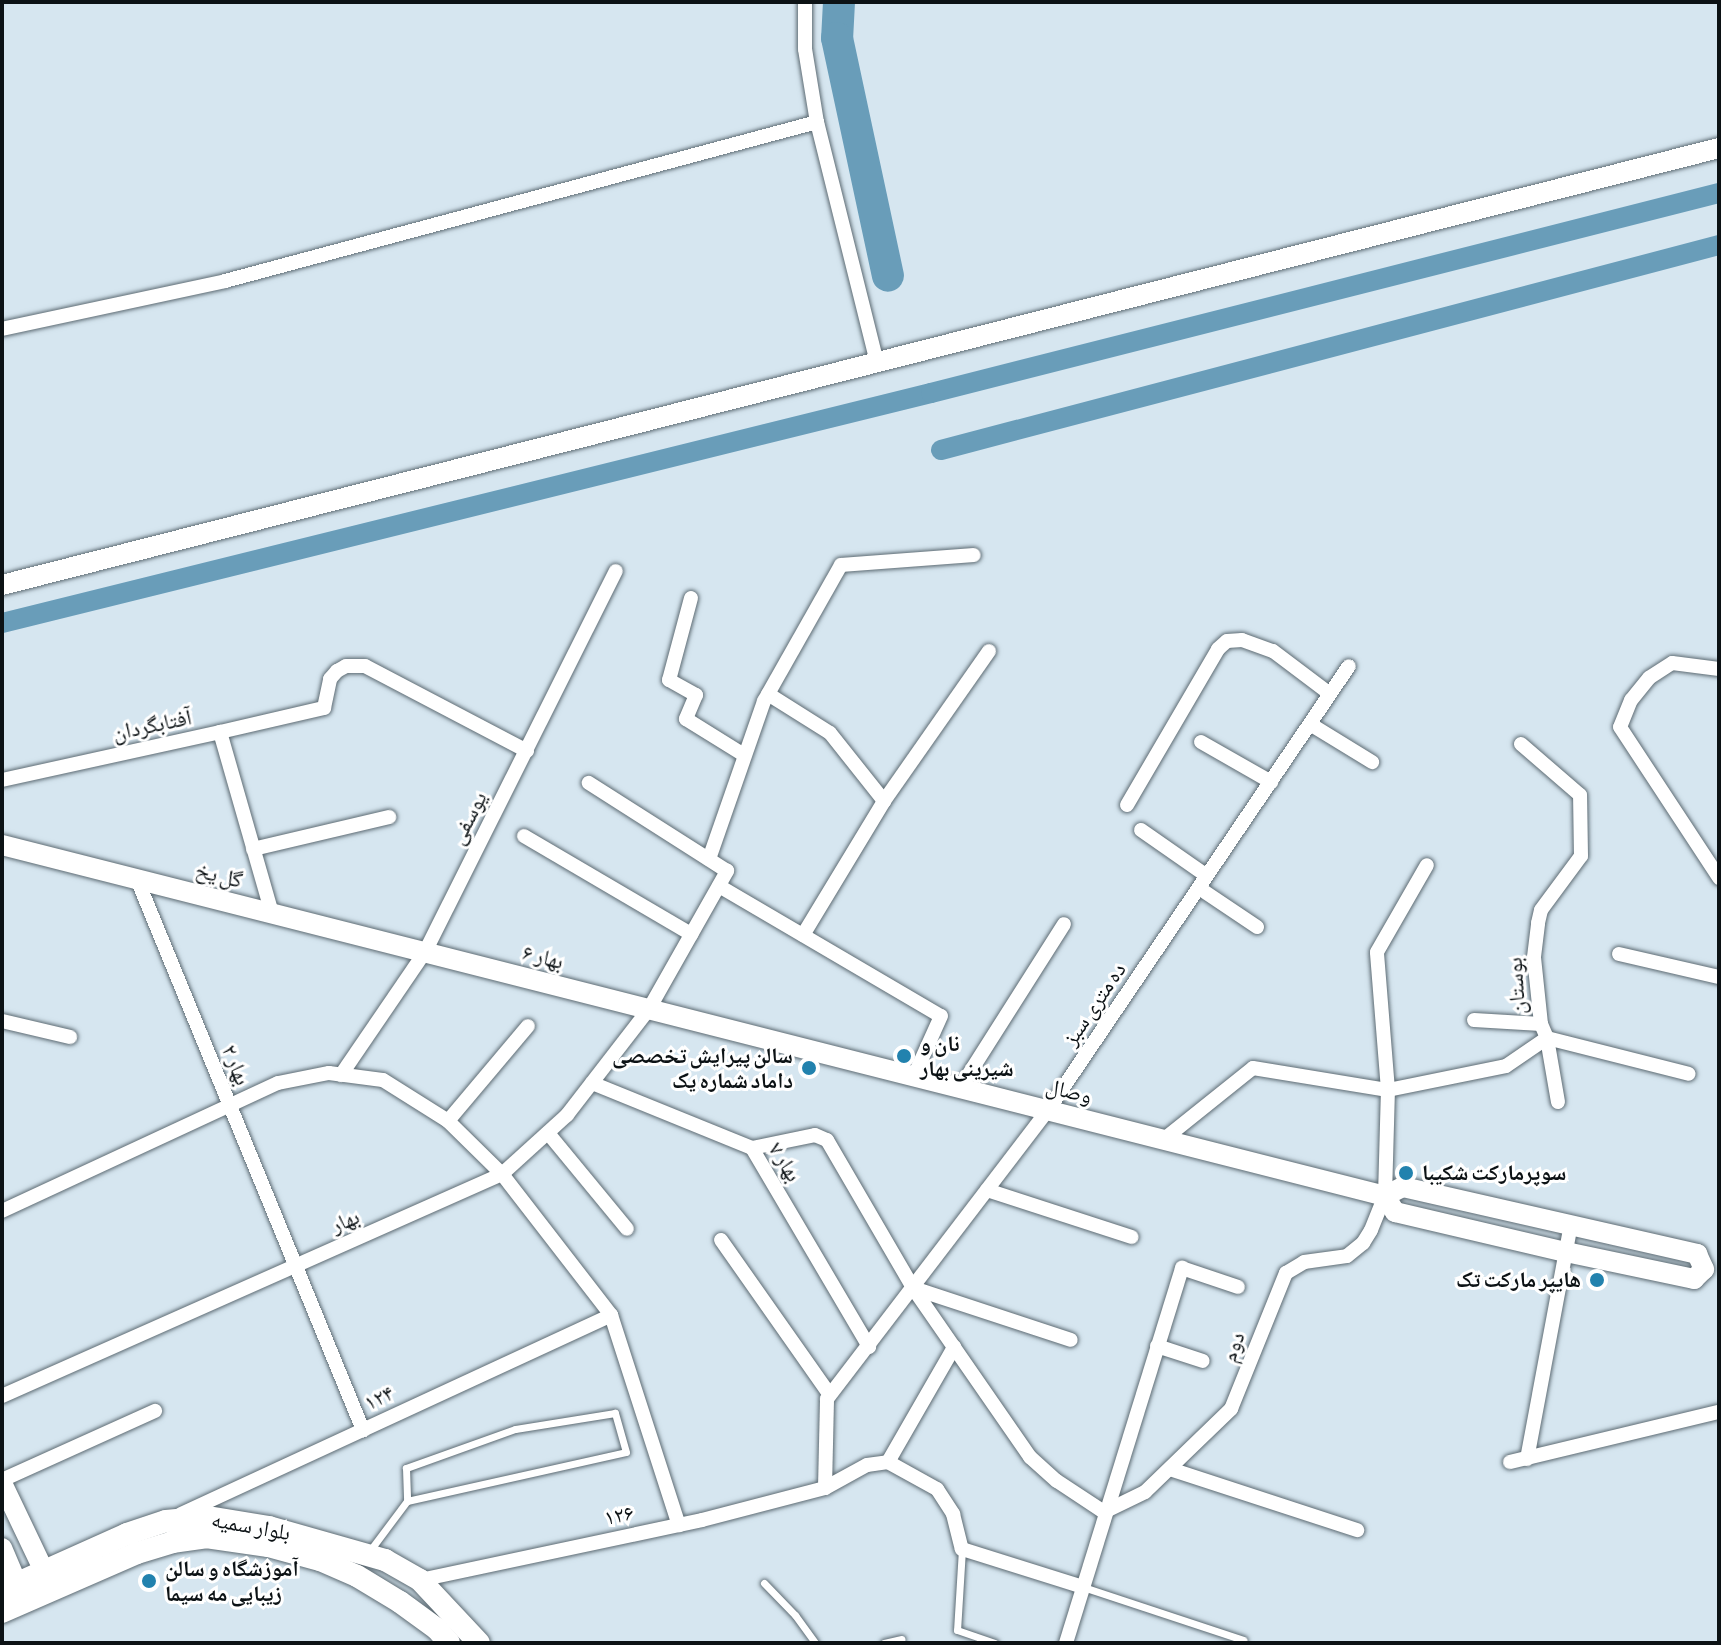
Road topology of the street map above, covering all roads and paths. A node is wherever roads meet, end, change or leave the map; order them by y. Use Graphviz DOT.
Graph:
graph roads {
  1 [pos="805,2"];
  2 [pos="817,122"];
  3 [pos="1719,148"];
  4 [pos="2,329"];
  5 [pos="877,363"];
  6 [pos="974,555"];
  7 [pos="616,571"];
  8 [pos="2,585"];
  9 [pos="691,598"];
  10 [pos="989,651"];
  11 [pos="1349,666"];
  12 [pos="1719,669"];
  13 [pos="768,694"];
  14 [pos="1330,694"];
  15 [pos="1310,724"];
  16 [pos="220,732"];
  17 [pos="1201,742"];
  18 [pos="1521,744"];
  19 [pos="527,751"];
  20 [pos="744,755"];
  21 [pos="1372,762"];
  22 [pos="2,780"];
  23 [pos="1271,782"];
  24 [pos="589,783"];
  25 [pos="884,801"];
  26 [pos="1127,805"];
  27 [pos="389,817"];
  28 [pos="1141,830"];
  29 [pos="524,836"];
  30 [pos="2,845"];
  31 [pos="253,849"];
  32 [pos="709,859"];
  33 [pos="1427,865"];
  34 [pos="1719,878"];
  35 [pos="137,879"];
  36 [pos="1203,882"];
  37 [pos="719,886"];
  38 [pos="272,913"];
  39 [pos="1064,924"];
  40 [pos="1257,927"];
  41 [pos="691,934"];
  42 [pos="803,935"];
  43 [pos="425,952"];
  44 [pos="1619,954"];
  45 [pos="1719,977"];
  46 [pos="649,1009"];
  47 [pos="1474,1020"];
  48 [pos="2,1021"];
  49 [pos="528,1026"];
  50 [pos="1544,1031"];
  51 [pos="70,1037"];
  52 [pos="1689,1074"];
  53 [pos="341,1075"];
  54 [pos="914,1076"];
  55 [pos="592,1083"];
  56 [pos="960,1088"];
  57 [pos="1388,1090"];
  58 [pos="1558,1102"];
  59 [pos="228,1104"];
  60 [pos="1048,1110"];
  61 [pos="448,1121"];
  62 [pos="548,1133"];
  63 [pos="1163,1140"];
  64 [pos="752,1148"];
  65 [pos="502,1174"];
  66 [pos="987,1190"];
  67 [pos="1385,1196"];
  68 [pos="2,1211"];
  69 [pos="1571,1224"];
  70 [pos="627,1229"];
  71 [pos="1132,1237"];
  72 [pos="721,1240"];
  73 [pos="1566,1252"];
  74 [pos="296,1267"];
  75 [pos="1711,1271"];
  76 [pos="1238,1287"];
  77 [pos="913,1288"];
  78 [pos="611,1315"];
  79 [pos="1071,1340"];
  80 [pos="1157,1346"];
  81 [pos="869,1347"];
  82 [pos="954,1347"];
  83 [pos="1203,1361"];
  84 [pos="830,1395"];
  85 [pos="2,1396"];
  86 [pos="155,1411"];
  87 [pos="1719,1412"];
  88 [pos="363,1430"];
  89 [pos="1527,1459"];
  90 [pos="888,1462"];
  91 [pos="1510,1462"];
  92 [pos="1170,1469"];
  93 [pos="2,1482"];
  94 [pos="825,1488"];
  95 [pos="407,1501"];
  96 [pos="1104,1512"];
  97 [pos="166,1521"];
  98 [pos="679,1525"];
  99 [pos="1357,1530"];
  100 [pos="2,1548"];
  101 [pos="962,1549"];
  102 [pos="367,1554"];
  103 [pos="420,1580"];
  104 [pos="48,1581"];
  105 [pos="764,1583"];
  106 [pos="1083,1587"];
  107 [pos="15,1592"];
  108 [pos="2,1612"];
  109 [pos="902,1639"];
  110 [pos="1243,1640"];
  111 [pos="449,1643"];
  112 [pos="479,1643"];
  113 [pos="815,1643"];
  114 [pos="884,1643"];
  115 [pos="995,1643"];
  116 [pos="1066,1643"];
  1 -- 2 [label="street"];
  2 -- 4 [label="street"];
  2 -- 5 [label="street"];
  3 -- 5 [label="main road"];
  5 -- 8 [label="main road"];
  6 -- 13 [label="street"];
  7 -- 19 [label="street, یوسفی"];
  9 -- 20 [label="street"];
  10 -- 25 [label="street"];
  11 -- 14 [label="street, ده متری سبز"];
  12 -- 34 [label="street"];
  13 -- 20 [label="street"];
  13 -- 25 [label="street"];
  14 -- 15 [label="street, ده متری سبز"];
  14 -- 26 [label="street"];
  15 -- 21 [label="street"];
  15 -- 23 [label="street, ده متری سبز"];
  16 -- 19 [label="street"];
  16 -- 22 [label="street, آفتابگردان"];
  16 -- 31 [label="street, آفتابگردان"];
  17 -- 23 [label="street"];
  18 -- 50 [label="street, بوستان"];
  19 -- 43 [label="street, یوسفی"];
  20 -- 32 [label="street"];
  23 -- 36 [label="street, ده متری سبز"];
  24 -- 32 [label="street"];
  25 -- 42 [label="street"];
  27 -- 31 [label="street"];
  28 -- 36 [label="street"];
  29 -- 41 [label="street"];
  30 -- 35 [label="main road, گل یخ"];
  31 -- 38 [label="street, آفتابگردان"];
  32 -- 37 [label="street, بهار"];
  33 -- 57 [label="street"];
  35 -- 38 [label="main road, گل یخ"];
  35 -- 59 [label="street, بهار ۲"];
  36 -- 40 [label="street"];
  36 -- 60 [label="street, ده متری سبز"];
  37 -- 41 [label="street, بهار"];
  37 -- 42 [label="street"];
  38 -- 43 [label="main road, گل یخ"];
  39 -- 56 [label="street"];
  41 -- 46 [label="street, بهار"];
  42 -- 54 [label="street"];
  43 -- 46 [label="main road, بهار ۶"];
  43 -- 53 [label="street, یوسفی"];
  44 -- 45 [label="street"];
  46 -- 54 [label="main road, وصال"];
  46 -- 55 [label="street, بهار"];
  47 -- 50 [label="street"];
  48 -- 51 [label="street"];
  49 -- 61 [label="street"];
  50 -- 52 [label="street"];
  50 -- 57 [label="street, بوستان"];
  50 -- 58 [label="street"];
  53 -- 59 [label="street"];
  53 -- 61 [label="street"];
  54 -- 56 [label="main road, وصال"];
  55 -- 62 [label="street, بهار"];
  55 -- 64 [label="street, بهار ۷"];
  56 -- 60 [label="main road, وصال"];
  57 -- 63 [label="street"];
  57 -- 67 [label="street"];
  59 -- 68 [label="street"];
  59 -- 74 [label="street, بهار ۲"];
  60 -- 63 [label="main road, وصال"];
  60 -- 66 [label="street, ده متری سبز"];
  61 -- 65 [label="street"];
  62 -- 65 [label="street, بهار"];
  62 -- 70 [label="street"];
  63 -- 67 [label="main road, وصال"];
  64 -- 77 [label="street"];
  64 -- 81 [label="street, بهار ۷"];
  65 -- 74 [label="street, بهار"];
  65 -- 78 [label="street"];
  66 -- 71 [label="street"];
  66 -- 77 [label="street, ده متری سبز"];
  67 -- 69 [label="main road, وصال"];
  67 -- 73 [label="main road, وصال"];
  67 -- 92 [label="street, دوم"];
  69 -- 73 [label="street"];
  69 -- 75 [label="main road, وصال"];
  72 -- 84 [label="street"];
  73 -- 75 [label="main road, وصال"];
  73 -- 89 [label="street"];
  74 -- 85 [label="street, بهار"];
  74 -- 88 [label="street, بهار ۲"];
  76 -- 80 [label="street"];
  77 -- 79 [label="street"];
  77 -- 81 [label="street, ده متری سبز"];
  77 -- 82 [label="street"];
  78 -- 88 [label="street, ۱۲۴"];
  78 -- 98 [label="street"];
  80 -- 83 [label="street"];
  80 -- 96 [label="street"];
  81 -- 84 [label="street, ده متری سبز"];
  82 -- 90 [label="street"];
  82 -- 96 [label="street"];
  84 -- 94 [label="street"];
  86 -- 93 [label="street"];
  87 -- 89 [label="street"];
  88 -- 97 [label="street, ۱۲۴"];
  89 -- 91 [label="street"];
  90 -- 94 [label="street, ۱۲۶"];
  90 -- 101 [label="street"];
  92 -- 96 [label="street, دوم"];
  92 -- 99 [label="street"];
  93 -- 104 [label="main road"];
  94 -- 98 [label="street, ۱۲۶"];
  95 -- 95 [label="lane"];
  95 -- 102 [label="lane"];
  96 -- 106 [label="street"];
  97 -- 102 [label="main road, بلوار سمیه"];
  97 -- 104 [label="main road, بلوار سمیه"];
  98 -- 103 [label="street, ۱۲۶"];
  100 -- 107 [label="main road"];
  101 -- 106 [label="street"];
  101 -- 115 [label="lane"];
  102 -- 103 [label="main road, بلوار سمیه"];
  103 -- 112 [label="main road, بلوار سمیه"];
  104 -- 107 [label="main road, بلوار سمیه"];
  104 -- 111 [label="main road, بلوار سمیه"];
  105 -- 113 [label="lane"];
  106 -- 110 [label="lane"];
  106 -- 116 [label="street"];
  107 -- 108 [label="main road, بلوار سمیه"];
  109 -- 114 [label="lane"];
}
